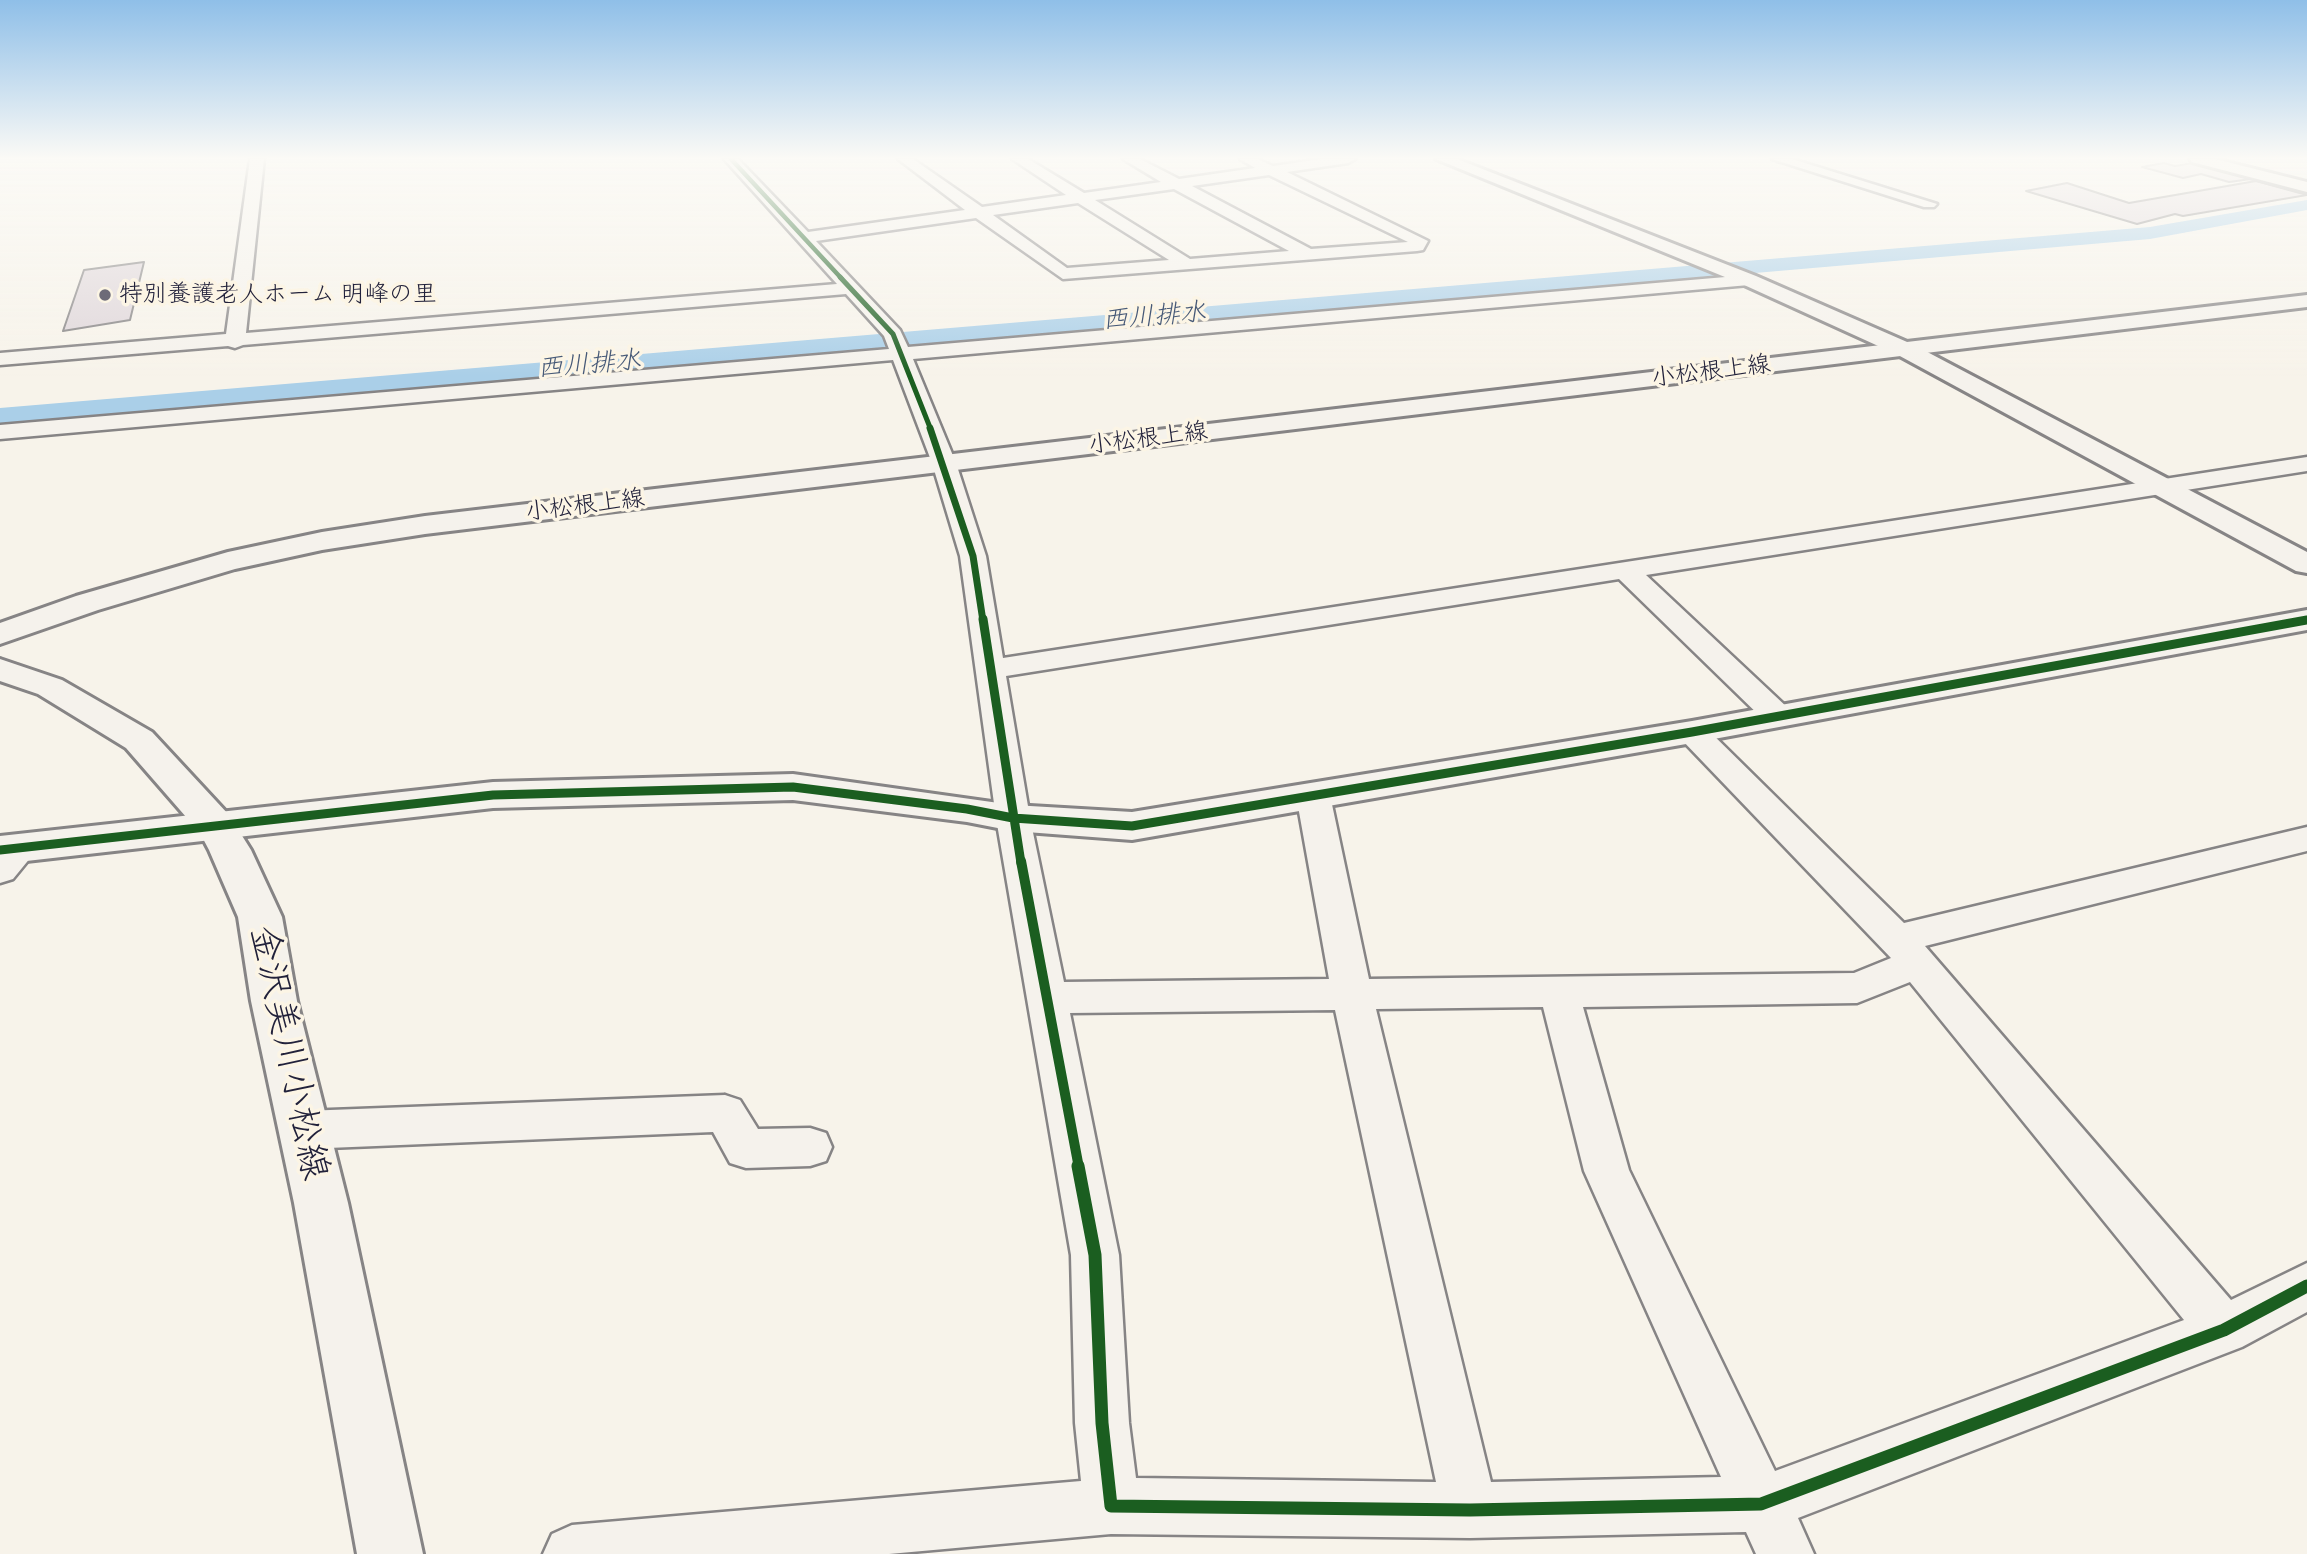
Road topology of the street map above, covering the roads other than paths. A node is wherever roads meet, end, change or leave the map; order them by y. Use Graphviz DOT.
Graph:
graph roads {
  1 [pos="248,232"];
  2 [pos="798,232"];
  3 [pos="852,232"];
  4 [pos="1005,232"];
  5 [pos="1136,232"];
  6 [pos="1265,232"];
  7 [pos="1400,232"];
  8 [pos="1626,232"];
  9 [pos="804,238"];
  10 [pos="1307,254"];
  11 [pos="1185,263"];
  12 [pos="1742,277"];
  13 [pos="848,288"];
  14 [pos="2307,301"];
  15 [pos="235,342"];
  16 [pos="898,346"];
  17 [pos="1906,350"];
  18 [pos="0,359"];
  19 [pos="0,432"];
  20 [pos="944,463"];
  21 [pos="2307,464"];
  22 [pos="2161,486"];
  23 [pos="2307,564"];
  24 [pos="1625,570"];
  25 [pos="2307,620"];
  26 [pos="0,634"];
  27 [pos="0,669"];
  28 [pos="990,669"];
  29 [pos="1778,716"];
  30 [pos="1692,732"];
  31 [pos="1313,795"];
  32 [pos="1013,818"];
  33 [pos="215,825"];
  34 [pos="2307,839"];
  35 [pos="7,855"];
  36 [pos="1907,951"];
  37 [pos="1559,992"];
  38 [pos="1352,995"];
  39 [pos="1047,998"];
  40 [pos="304,1130"];
  41 [pos="810,1147"];
  42 [pos="2307,1286"];
  43 [pos="2224,1330"];
  44 [pos="1761,1504"];
  45 [pos="1111,1506"];
  46 [pos="1470,1510"];
  47 [pos="390,1554"];
  48 [pos="572,1554"];
  49 [pos="1785,1554"];
  1 -- 15 [label="street"];
  2 -- 9 [label="street"];
  3 -- 9 [label="street"];
  4 -- 11 [label="street"];
  5 -- 11 [label="street"];
  6 -- 10 [label="street"];
  7 -- 10 [label="street"];
  8 -- 12 [label="main road"];
  9 -- 13 [label="street"];
  10 -- 11 [label="street"];
  12 -- 16 [label="street"];
  12 -- 17 [label="main road"];
  13 -- 15 [label="street"];
  13 -- 16 [label="street"];
  14 -- 17 [label="main road, 小松根上線"];
  15 -- 18 [label="street"];
  16 -- 19 [label="street"];
  16 -- 20 [label="street"];
  17 -- 20 [label="main road, 小松根上線"];
  17 -- 22 [label="main road"];
  20 -- 26 [label="main road, 小松根上線"];
  20 -- 28 [label="street"];
  21 -- 22 [label="street"];
  22 -- 23 [label="main road"];
  22 -- 24 [label="street"];
  24 -- 28 [label="street"];
  24 -- 29 [label="street"];
  25 -- 29 [label="main road"];
  27 -- 33 [label="main road, 金沢美川小松線"];
  28 -- 32 [label="street"];
  29 -- 30 [label="main road"];
  30 -- 31 [label="main road"];
  30 -- 36 [label="street"];
  31 -- 32 [label="main road"];
  31 -- 38 [label="street"];
  32 -- 33 [label="main road"];
  32 -- 39 [label="street"];
  33 -- 35 [label="main road"];
  33 -- 40 [label="main road, 金沢美川小松線"];
  34 -- 36 [label="street"];
  36 -- 37 [label="street"];
  36 -- 43 [label="street"];
  37 -- 38 [label="street"];
  37 -- 44 [label="street"];
  38 -- 39 [label="street"];
  38 -- 46 [label="street"];
  39 -- 45 [label="street"];
  40 -- 41 [label="street"];
  40 -- 47 [label="main road, 金沢美川小松線"];
  42 -- 43 [label="street"];
  43 -- 44 [label="street"];
  44 -- 46 [label="street"];
  44 -- 49 [label="street"];
  45 -- 46 [label="street"];
  45 -- 48 [label="street"];
}
